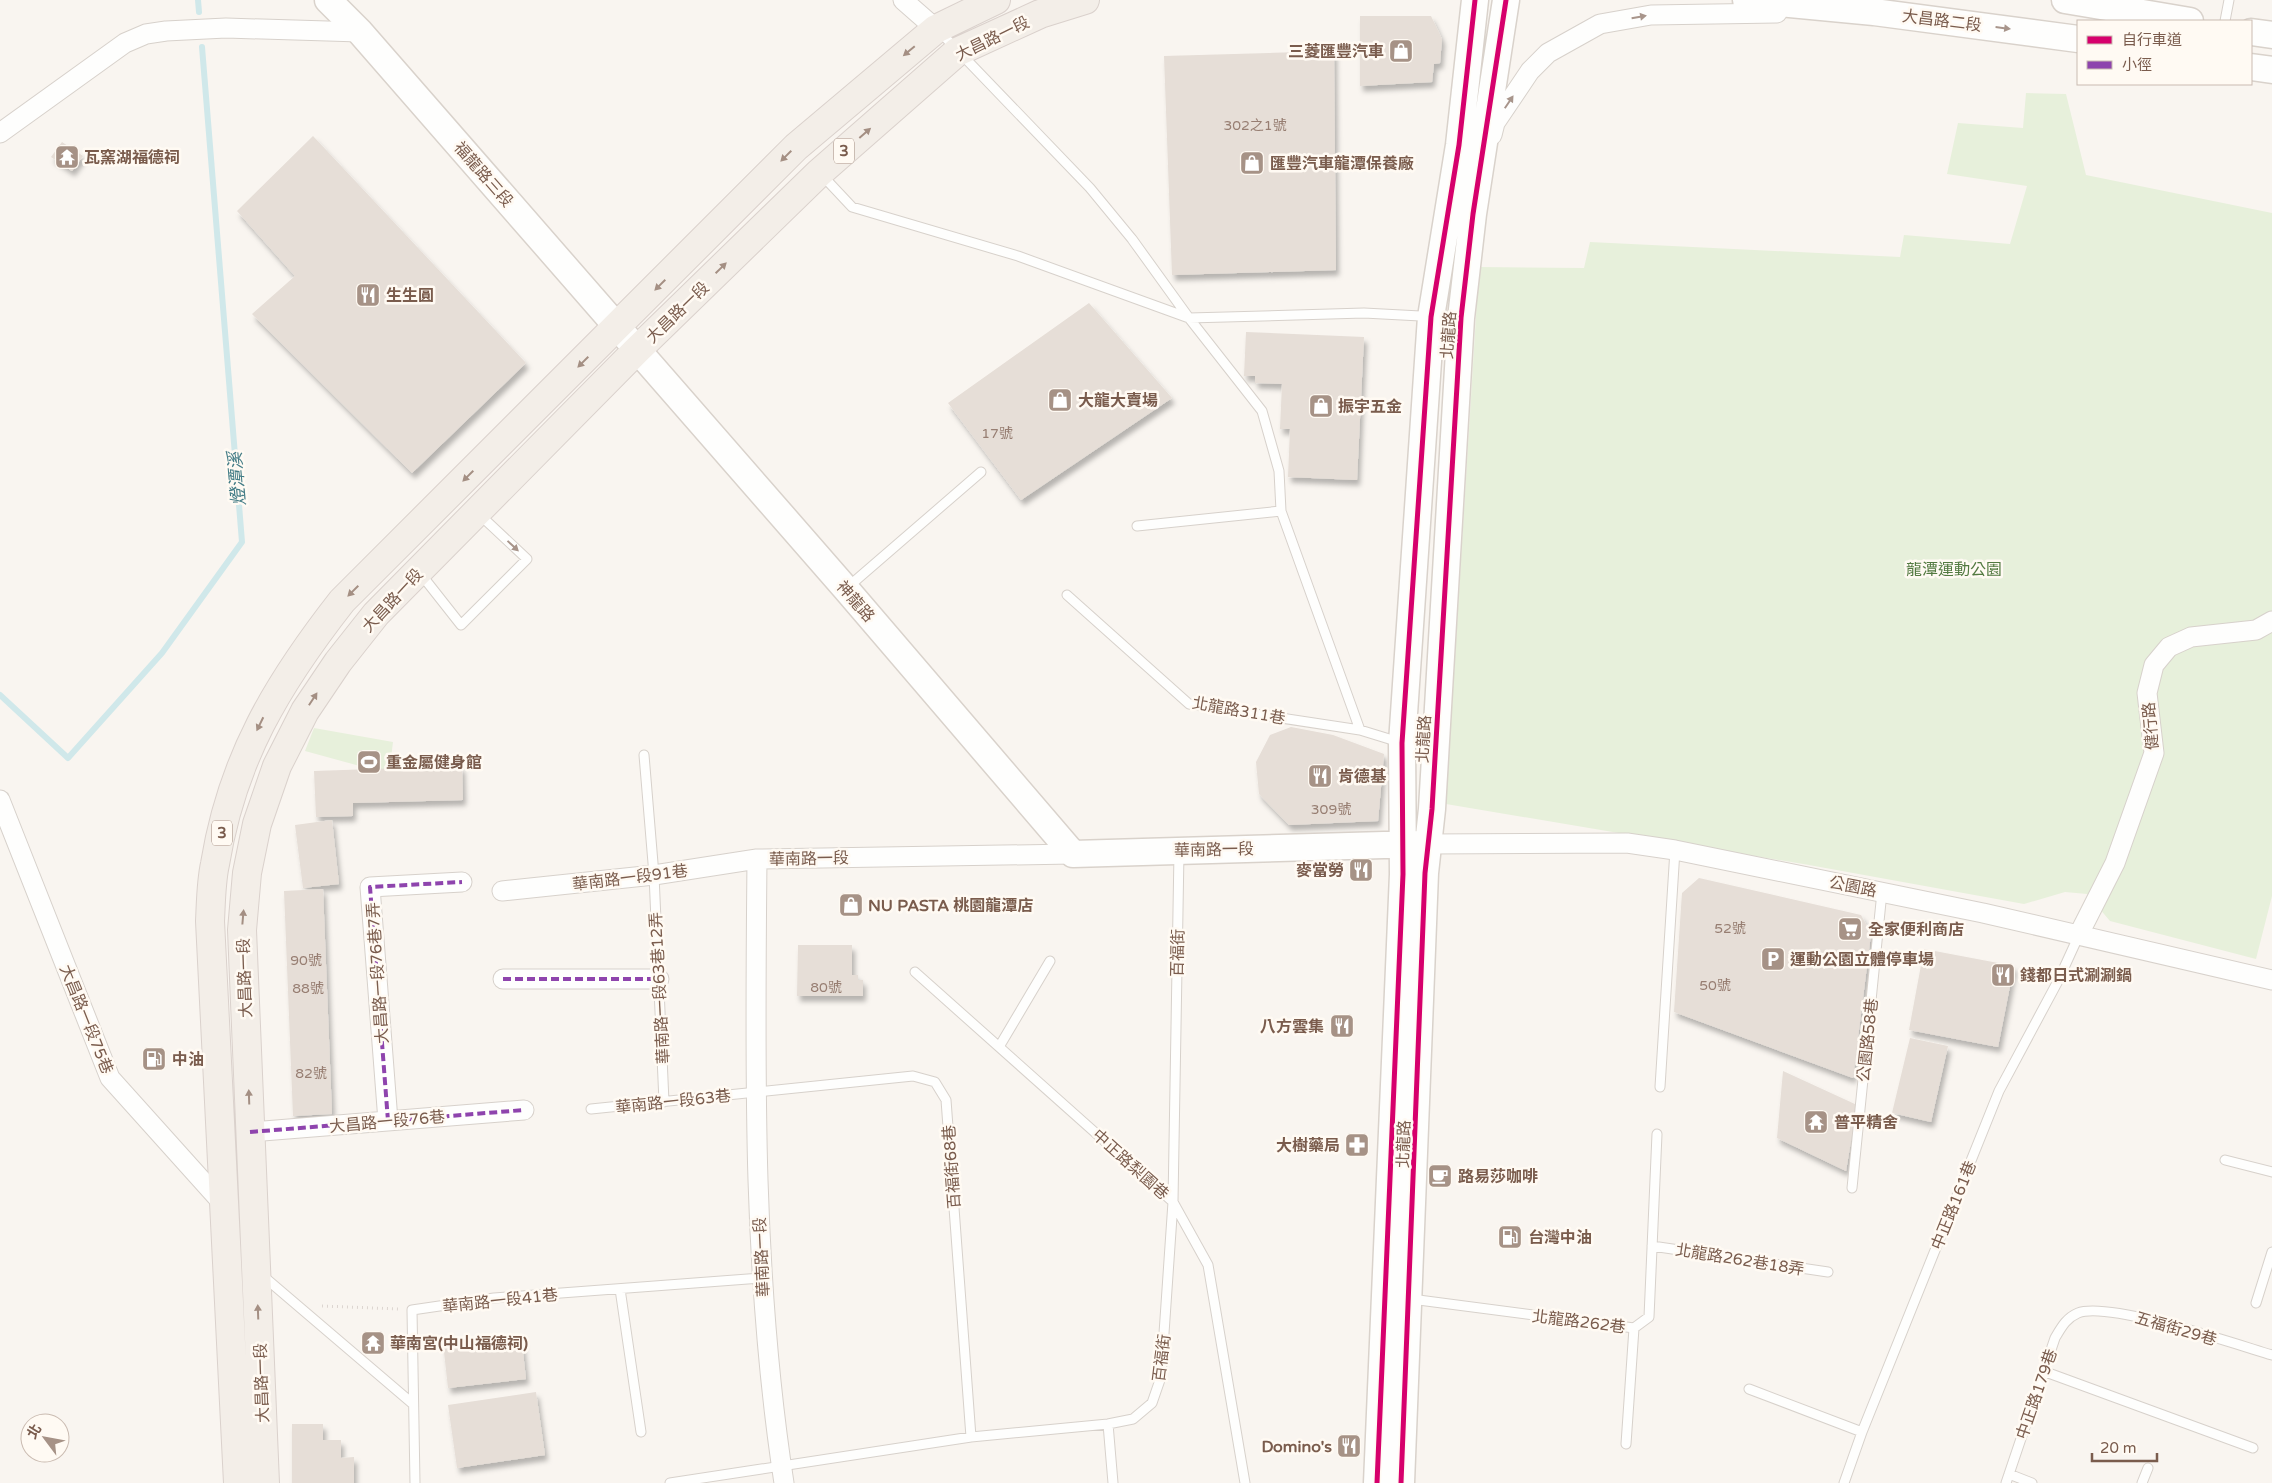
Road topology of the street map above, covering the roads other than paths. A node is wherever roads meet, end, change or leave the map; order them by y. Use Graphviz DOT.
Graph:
graph roads {
  1 [pos="328,0"];
  2 [pos="903,0"];
  3 [pos="996,0"];
  4 [pos="1085,0"];
  5 [pos="1475,0"];
  6 [pos="1506,0"];
  7 [pos="1746,0"];
  8 [pos="2065,0"];
  9 [pos="2229,0"];
  10 [pos="1874,12"];
  11 [pos="2184,20"];
  12 [pos="2225,20"];
  13 [pos="936,29"];
  14 [pos="360,32"];
  15 [pos="2252,32"];
  16 [pos="2272,35"];
  17 [pos="2077,40"];
  18 [pos="957,52"];
  19 [pos="2252,67"];
  20 [pos="2272,70"];
  21 [pos="0,133"];
  22 [pos="819,173"];
  23 [pos="1473,214"];
  24 [pos="1431,317"];
  25 [pos="1189,318"];
  26 [pos="1461,318"];
  27 [pos="617,327"];
  28 [pos="636,351"];
  29 [pos="981,472"];
  30 [pos="1280,511"];
  31 [pos="477,512"];
  32 [pos="1137,526"];
  33 [pos="419,571"];
  34 [pos="846,589"];
  35 [pos="1067,595"];
  36 [pos="2272,621"];
  37 [pos="1360,730"];
  38 [pos="1402,743"];
  39 [pos="644,755"];
  40 [pos="0,800"];
  41 [pos="1414,844"];
  42 [pos="1179,849"];
  43 [pos="1675,850"];
  44 [pos="1073,854"];
  45 [pos="757,859"];
  46 [pos="654,875"];
  47 [pos="462,882"];
  48 [pos="502,891"];
  49 [pos="1882,892"];
  50 [pos="2079,934"];
  51 [pos="1050,961"];
  52 [pos="915,972"];
  53 [pos="659,978"];
  54 [pos="503,979"];
  55 [pos="2272,980"];
  56 [pos="999,1047"];
  57 [pos="1660,1087"];
  58 [pos="754,1093"];
  59 [pos="664,1102"];
  60 [pos="591,1109"];
  61 [pos="524,1110"];
  62 [pos="388,1121"];
  63 [pos="250,1132"];
  64 [pos="1657,1134"];
  65 [pos="2225,1160"];
  66 [pos="2272,1172"];
  67 [pos="1852,1188"];
  68 [pos="1173,1202"];
  69 [pos="225,1206"];
  70 [pos="1652,1246"];
  71 [pos="2272,1252"];
  72 [pos="242,1260"];
  73 [pos="1828,1272"];
  74 [pos="761,1278"];
  75 [pos="620,1289"];
  76 [pos="1396,1298"];
  77 [pos="2256,1303"];
  78 [pos="2078,1313"];
  79 [pos="1634,1328"];
  80 [pos="2272,1355"];
  81 [pos="2043,1371"];
  82 [pos="1749,1388"];
  83 [pos="413,1404"];
  84 [pos="1108,1424"];
  85 [pos="640,1432"];
  86 [pos="1862,1432"];
  87 [pos="971,1437"];
  88 [pos="1626,1444"];
  89 [pos="2253,1448"];
  90 [pos="2148,1468"];
  91 [pos="783,1475"];
  92 [pos="2008,1479"];
  93 [pos="238,1483"];
  94 [pos="265,1483"];
  95 [pos="415,1483"];
  96 [pos="670,1483"];
  97 [pos="1113,1483"];
  98 [pos="1245,1483"];
  99 [pos="1377,1483"];
  100 [pos="1401,1483"];
  101 [pos="1844,1483"];
  102 [pos="2032,1483"];
  103 [pos="2142,1483"];
  1 -- 14 [label="main road, 福龍路三段"];
  2 -- 13 [label="street"];
  3 -- 13 [label="main road, 大昌路一段 / 3"];
  4 -- 18 [label="main road, 大昌路一段 / 3"];
  5 -- 24 [label="main road, 北龍路"];
  6 -- 23 [label="main road, 北龍路"];
  7 -- 10 [label="main road, 大昌路二段"];
  8 -- 11 [label="main road"];
  9 -- 12 [label="lane"];
  10 -- 17 [label="main road, 大昌路二段, one-way"];
  23 -- 10 [label="street, one-way"];
  13 -- 18 [label="lane"];
  13 -- 27 [label="main road, 大昌路一段 / 3, one-way"];
  14 -- 21 [label="street"];
  14 -- 27 [label="main road, 福龍路三段"];
  15 -- 16 [label="main road"];
  22 -- 18 [label="main road, 大昌路一段 / 3, one-way"];
  18 -- 25 [label="lane"];
  19 -- 20 [label="main road"];
  22 -- 25 [label="lane"];
  28 -- 22 [label="main road, 大昌路一段 / 3, one-way"];
  23 -- 26 [label="main road, 北龍路"];
  24 -- 25 [label="lane"];
  24 -- 26 [label="lane"];
  24 -- 38 [label="main road, 北龍路"];
  25 -- 30 [label="lane"];
  26 -- 41 [label="main road, 北龍路"];
  27 -- 28 [label="main road, 福龍路三段"];
  27 -- 69 [label="main road, 大昌路一段 / 3, one-way"];
  28 -- 31 [label="main road, 大昌路一段 / 3"];
  28 -- 34 [label="main road, 神龍路"];
  29 -- 34 [label="lane"];
  30 -- 32 [label="lane"];
  30 -- 37 [label="lane"];
  31 -- 33 [label="main road, 大昌路一段 / 3"];
  31 -- 33 [label="lane, one-way"];
  63 -- 33 [label="main road, 大昌路一段 / 3, one-way"];
  34 -- 44 [label="main road, 神龍路"];
  35 -- 37 [label="lane, 北龍路311巷"];
  36 -- 50 [label="street, 健行路"];
  37 -- 38 [label="lane, 北龍路311巷"];
  38 -- 41 [label="main road, 北龍路"];
  39 -- 46 [label="lane, 華南路一段63巷12弄"];
  40 -- 69 [label="street, 大昌路一段75巷"];
  41 -- 42 [label="main road, 華南路一段"];
  41 -- 43 [label="street, 公園路"];
  41 -- 76 [label="main road, 北龍路"];
  42 -- 44 [label="main road, 華南路一段"];
  42 -- 68 [label="lane, 百福街"];
  43 -- 49 [label="street, 公園路"];
  43 -- 57 [label="lane"];
  44 -- 45 [label="street, 華南路一段"];
  45 -- 46 [label="street, 華南路一段91巷"];
  45 -- 58 [label="street, 華南路一段"];
  46 -- 48 [label="street, 華南路一段91巷"];
  46 -- 53 [label="lane, 華南路一段63巷12弄"];
  47 -- 62 [label="street, 大昌路一段76巷7弄"];
  49 -- 50 [label="street, 公園路"];
  49 -- 67 [label="lane, 公園路58巷"];
  50 -- 55 [label="street, 公園路"];
  50 -- 86 [label="lane, 中正路161巷"];
  51 -- 56 [label="lane"];
  52 -- 56 [label="lane, 中正路梨園巷"];
  53 -- 54 [label="street"];
  53 -- 59 [label="lane, 華南路一段63巷12弄"];
  56 -- 68 [label="lane, 中正路梨園巷"];
  58 -- 59 [label="lane, 華南路一段63巷"];
  58 -- 74 [label="street, 華南路一段"];
  58 -- 87 [label="lane, 百福街68巷"];
  59 -- 60 [label="lane, 華南路一段63巷"];
  61 -- 62 [label="street, 大昌路一段76巷"];
  62 -- 63 [label="street, 大昌路一段76巷"];
  63 -- 72 [label="main road, 大昌路一段 / 3"];
  64 -- 70 [label="lane, 北龍路262巷"];
  65 -- 66 [label="lane"];
  68 -- 84 [label="lane, 百福街"];
  68 -- 98 [label="lane, 中正路梨園巷"];
  69 -- 72 [label="main road, 大昌路一段 / 3"];
  70 -- 73 [label="lane, 北龍路262巷18弄"];
  70 -- 79 [label="lane, 北龍路262巷"];
  71 -- 77 [label="lane"];
  72 -- 83 [label="lane"];
  72 -- 93 [label="main road, 大昌路一段 / 3"];
  94 -- 72 [label="main road, 大昌路一段 / 3, one-way"];
  74 -- 75 [label="lane, 華南路一段41巷"];
  74 -- 91 [label="street, 華南路一段"];
  75 -- 83 [label="lane, 華南路一段41巷"];
  75 -- 85 [label="lane"];
  76 -- 79 [label="lane, 北龍路262巷"];
  76 -- 99 [label="main road, 北龍路"];
  76 -- 100 [label="main road, 北龍路"];
  78 -- 80 [label="lane, 五福街29巷"];
  78 -- 81 [label="lane, 中正路179巷"];
  79 -- 88 [label="lane"];
  81 -- 89 [label="lane"];
  81 -- 92 [label="lane, 中正路179巷"];
  82 -- 86 [label="lane"];
  83 -- 95 [label="lane"];
  84 -- 87 [label="lane, 百福街"];
  84 -- 97 [label="lane"];
  86 -- 101 [label="lane, 中正路161巷"];
  87 -- 91 [label="lane, 百福街"];
  90 -- 103 [label="lane"];
  91 -- 96 [label="lane, 百福街"];
  92 -- 102 [label="lane"];
}
